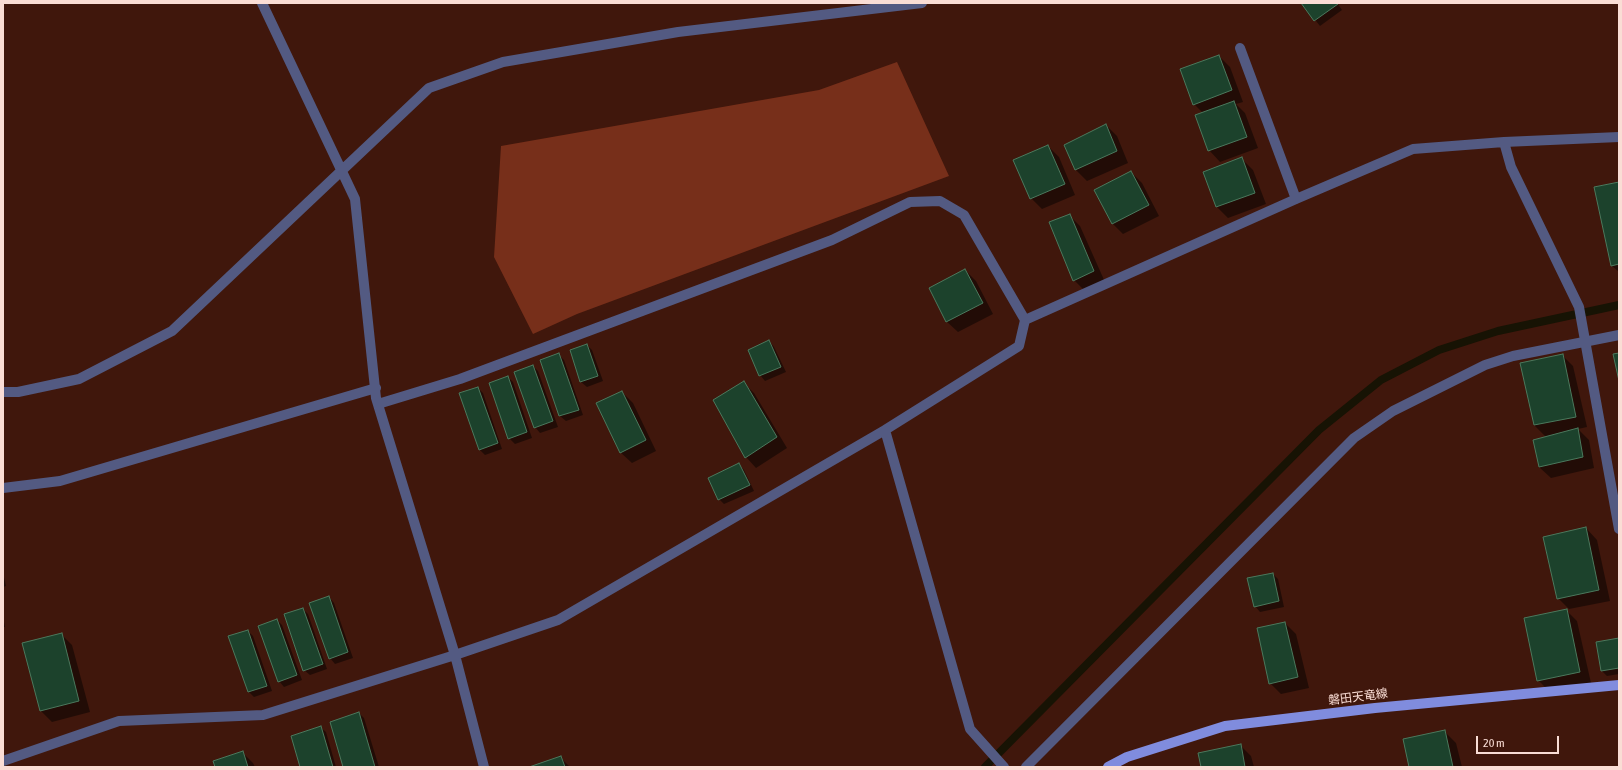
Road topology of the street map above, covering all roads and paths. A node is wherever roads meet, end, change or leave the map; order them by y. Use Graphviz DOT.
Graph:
graph roads {
  1 [pos="262,3"];
  2 [pos="922,3"];
  3 [pos="1240,48"];
  4 [pos="1619,137"];
  5 [pos="1504,142"];
  6 [pos="342,170"];
  7 [pos="1296,199"];
  8 [pos="1025,320"];
  9 [pos="1619,335"];
  10 [pos="1584,337"];
  11 [pos="376,388"];
  12 [pos="3,392"];
  13 [pos="378,404"];
  14 [pos="885,430"];
  15 [pos="3,488"];
  16 [pos="1619,529"];
  17 [pos="455,655"];
  18 [pos="1619,685"];
  19 [pos="3,761"];
  20 [pos="484,767"];
  21 [pos="1004,767"];
  22 [pos="1026,767"];
  23 [pos="1108,767"];
  1 -- 6 [label="street"];
  2 -- 6 [label="street"];
  3 -- 7 [label="street"];
  4 -- 5 [label="street"];
  5 -- 7 [label="street"];
  5 -- 10 [label="street"];
  6 -- 11 [label="street"];
  6 -- 12 [label="street"];
  7 -- 8 [label="street"];
  8 -- 13 [label="street"];
  8 -- 14 [label="street"];
  9 -- 10 [label="street"];
  10 -- 16 [label="street"];
  10 -- 22 [label="street"];
  11 -- 13 [label="street"];
  11 -- 15 [label="street"];
  13 -- 17 [label="street"];
  14 -- 17 [label="street"];
  14 -- 21 [label="street"];
  17 -- 19 [label="street"];
  17 -- 20 [label="street"];
  18 -- 23 [label="main road, 磐田天竜線"];
}
